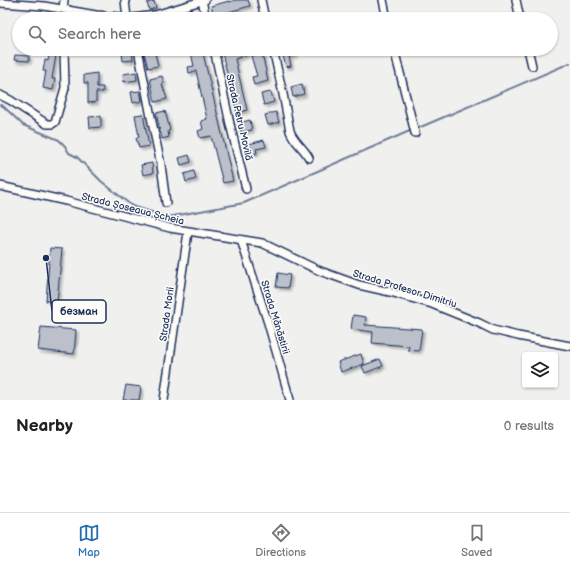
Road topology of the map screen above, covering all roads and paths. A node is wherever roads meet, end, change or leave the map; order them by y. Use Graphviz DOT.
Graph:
graph roads {
  1 [pos="64,0"];
  2 [pos="125,0"];
  3 [pos="203,0"];
  4 [pos="261,0"];
  5 [pos="383,0"];
  6 [pos="516,0"];
  7 [pos="0,3"];
  8 [pos="66,9"];
  9 [pos="67,12"];
  10 [pos="81,12"];
  11 [pos="129,12"];
  12 [pos="164,12"];
  13 [pos="205,12"];
  14 [pos="264,12"];
  15 [pos="386,12"];
  16 [pos="519,12"];
  17 [pos="64,56"];
  18 [pos="139,56"];
  19 [pos="215,56"];
  20 [pos="275,56"];
  21 [pos="396,56"];
  22 [pos="530,56"];
  23 [pos="532,66"];
  24 [pos="0,96"];
  25 [pos="415,133"];
  26 [pos="309,158"];
  27 [pos="0,186"];
  28 [pos="246,189"];
  29 [pos="166,204"];
  30 [pos="188,232"];
  31 [pos="242,240"];
  32 [pos="262,243"];
  33 [pos="570,346"];
  34 [pos="164,400"];
  35 [pos="290,400"];
  1 -- 8 [label="street"];
  2 -- 11 [label="street"];
  3 -- 12 [label="street"];
  3 -- 13 [label="street"];
  4 -- 14 [label="street"];
  5 -- 15 [label="street"];
  6 -- 16 [label="street"];
  7 -- 8 [label="street"];
  8 -- 9 [label="street"];
  8 -- 10 [label="street"];
  17 -- 24 [label="street"];
  18 -- 29 [label="street"];
  19 -- 28 [label="street, Strada Petru Movilă"];
  20 -- 26 [label="street"];
  21 -- 25 [label="street"];
  22 -- 23 [label="street"];
  27 -- 30 [label="street, Strada Șoseaua Șcheia"];
  30 -- 31 [label="street, Strada Șoseaua Șcheia"];
  30 -- 34 [label="street, Strada Morii"];
  31 -- 32 [label="street, Strada Șoseaua Șcheia"];
  31 -- 35 [label="street, Strada Mănăstirii"];
  32 -- 33 [label="street, Strada Profesor Dimitriu"];
}
